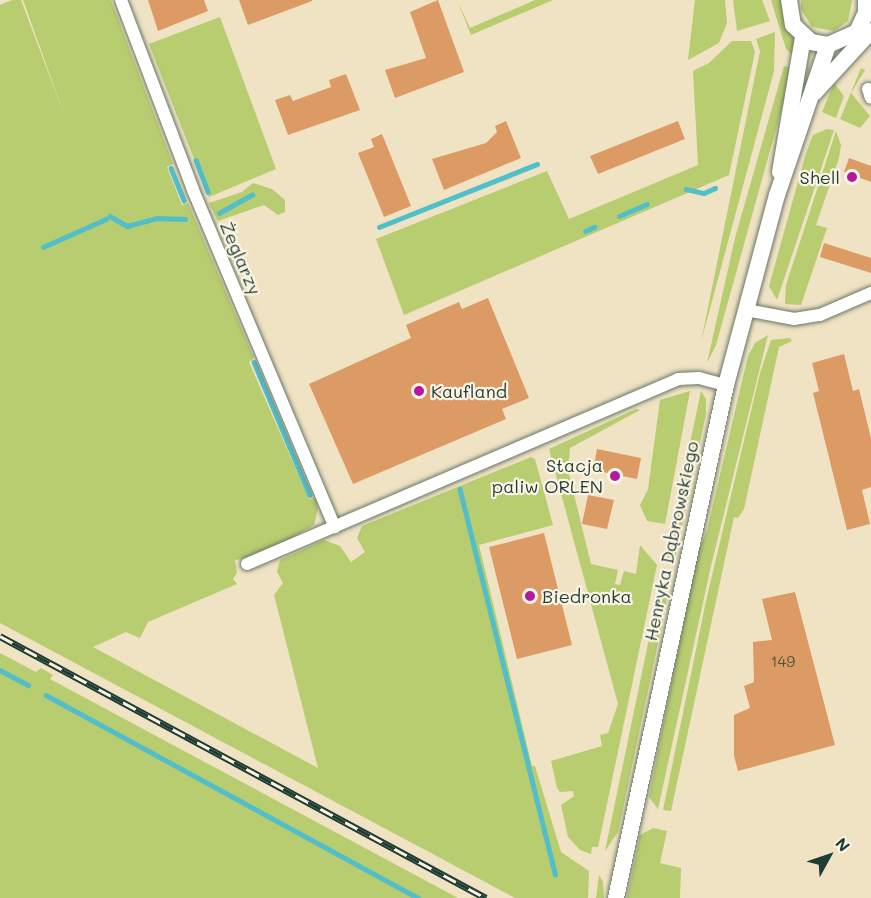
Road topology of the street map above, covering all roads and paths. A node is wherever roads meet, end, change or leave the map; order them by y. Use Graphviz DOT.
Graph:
graph roads {
  1 [pos="121,0"];
  2 [pos="789,0"];
  3 [pos="866,0"];
  4 [pos="871,31"];
  5 [pos="803,37"];
  6 [pos="828,45"];
  7 [pos="813,94"];
  8 [pos="777,195"];
  9 [pos="871,292"];
  10 [pos="746,310"];
  11 [pos="726,385"];
  12 [pos="335,527"];
  13 [pos="247,564"];
  14 [pos="616,898"];
  1 -- 12 [label="street, Żeglarzy"];
  2 -- 5 [label="main road"];
  3 -- 6 [label="main road"];
  4 -- 7 [label="main road"];
  5 -- 6 [label="main road"];
  5 -- 8 [label="main road, Henryka Dąbrowskiego"];
  6 -- 7 [label="main road, Henryka Dąbrowskiego"];
  7 -- 8 [label="main road, Henryka Dąbrowskiego"];
  8 -- 10 [label="main road, Henryka Dąbrowskiego"];
  9 -- 10 [label="street"];
  10 -- 11 [label="main road, Henryka Dąbrowskiego"];
  11 -- 12 [label="street"];
  11 -- 14 [label="main road, Henryka Dąbrowskiego"];
  12 -- 13 [label="street"];
}
